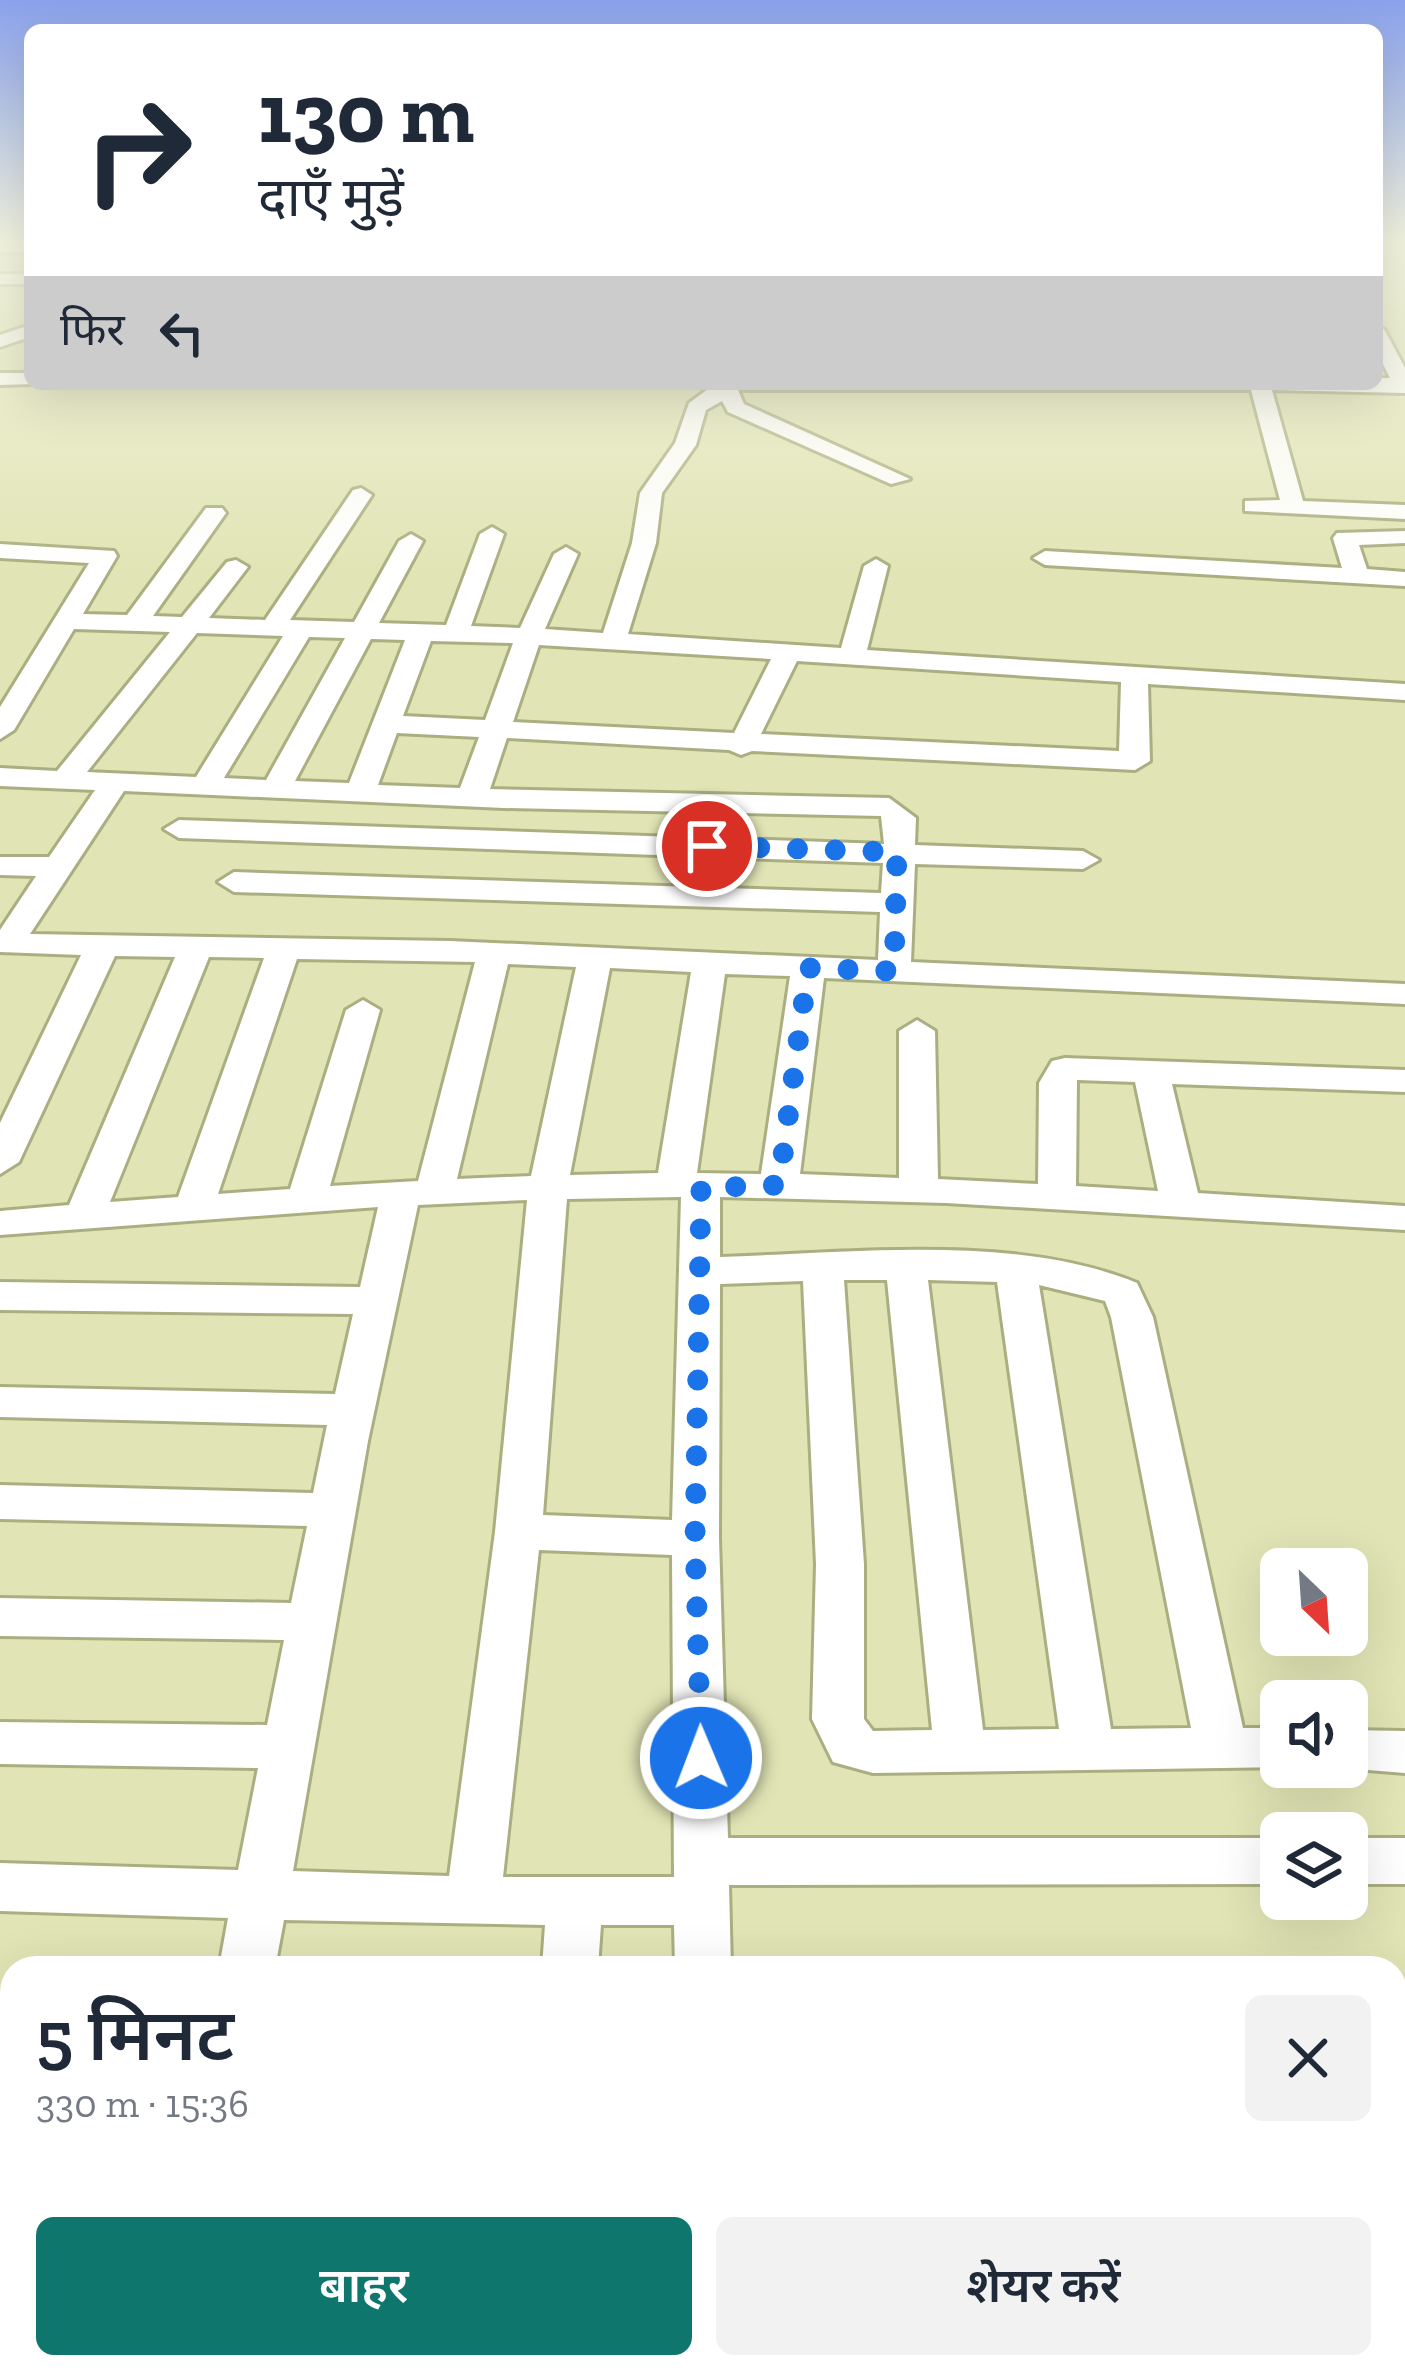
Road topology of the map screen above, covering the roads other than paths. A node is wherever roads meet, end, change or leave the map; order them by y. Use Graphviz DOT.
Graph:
graph roads {
  1 [pos="1388,354"];
  2 [pos="1404,385"];
  3 [pos="720,390"];
  4 [pos="728,390"];
  5 [pos="1262,390"];
  6 [pos="898,479"];
  7 [pos="361,496"];
  8 [pos="1253,506"];
  9 [pos="1293,507"];
  10 [pos="1405,512"];
  11 [pos="214,513"];
  12 [pos="491,534"];
  13 [pos="1405,538"];
  14 [pos="411,541"];
  15 [pos="0,551"];
  16 [pos="566,554"];
  17 [pos="1045,558"];
  18 [pos="876,566"];
  19 [pos="236,567"];
  20 [pos="1357,577"];
  21 [pos="1405,579"];
  22 [pos="66,620"];
  23 [pos="136,621"];
  24 [pos="192,622"];
  25 [pos="289,625"];
  26 [pos="367,629"];
  27 [pos="421,631"];
  28 [pos="456,633"];
  29 [pos="530,636"];
  30 [pos="614,641"];
  31 [pos="789,651"];
  32 [pos="852,656"];
  33 [pos="1135,674"];
  34 [pos="1405,692"];
  35 [pos="13,693"];
  36 [pos="386,724"];
  37 [pos="0,730"];
  38 [pos="494,733"];
  39 [pos="741,746"];
  40 [pos="0,777"];
  41 [pos="65,780"];
  42 [pos="115,782"];
  43 [pos="206,784"];
  44 [pos="277,787"];
  45 [pos="361,791"];
  46 [pos="488,798"];
  47 [pos="179,829"];
  48 [pos="490,838"];
  49 [pos="897,852"];
  50 [pos="1083,860"];
  51 [pos="0,866"];
  52 [pos="58,868"];
  53 [pos="234,882"];
  54 [pos="474,890"];
  55 [pos="893,903"];
  56 [pos="103,945"];
  57 [pos="196,947"];
  58 [pos="284,949"];
  59 [pos="450,951"];
  60 [pos="494,954"];
  61 [pos="595,958"];
  62 [pos="709,964"];
  63 [pos="808,968"];
  64 [pos="894,971"];
  65 [pos="1405,994"];
  66 [pos="363,1010"];
  67 [pos="917,1031"];
  68 [pos="1151,1071"];
  69 [pos="1405,1081"];
  70 [pos="0,1162"];
  71 [pos="779,1185"];
  72 [pos="688,1186"];
  73 [pos="548,1189"];
  74 [pos="920,1189"];
  75 [pos="418,1194"];
  76 [pos="1057,1199"];
  77 [pos="306,1201"];
  78 [pos="1181,1204"];
  79 [pos="194,1207"];
  80 [pos="84,1216"];
  81 [pos="1405,1218"];
  82 [pos="0,1223"];
  83 [pos="906,1267"];
  84 [pos="823,1268"];
  85 [pos="703,1271"];
  86 [pos="1016,1271"];
  87 [pos="0,1296"];
  88 [pos="378,1301"];
  89 [pos="0,1402"];
  90 [pos="353,1409"];
  91 [pos="0,1502"];
  92 [pos="334,1510"];
  93 [pos="518,1532"];
  94 [pos="695,1538"];
  95 [pos="0,1618"];
  96 [pos="315,1622"];
  97 [pos="0,1743"];
  98 [pos="292,1747"];
  99 [pos="1221,1748"];
  100 [pos="1088,1749"];
  101 [pos="1260,1749"];
  102 [pos="960,1751"];
  103 [pos="1368,1751"];
  104 [pos="1405,1752"];
  105 [pos="1368,1861"];
  106 [pos="1405,1861"];
  107 [pos="1260,1862"];
  108 [pos="703,1881"];
  109 [pos="0,1887"];
  110 [pos="260,1894"];
  111 [pos="473,1901"];
  112 [pos="575,1901"];
  113 [pos="249,1956"];
  114 [pos="572,1956"];
  115 [pos="704,1956"];
  1 -- 2 [label="street"];
  3 -- 30 [label="street"];
  4 -- 6 [label="street"];
  5 -- 9 [label="street"];
  7 -- 25 [label="street"];
  8 -- 9 [label="street"];
  9 -- 10 [label="street"];
  11 -- 23 [label="street"];
  12 -- 28 [label="street"];
  13 -- 20 [label="street"];
  14 -- 26 [label="street"];
  15 -- 22 [label="street"];
  16 -- 29 [label="street"];
  17 -- 20 [label="street"];
  18 -- 32 [label="street"];
  19 -- 24 [label="street"];
  20 -- 21 [label="street"];
  22 -- 23 [label="street"];
  22 -- 35 [label="street"];
  23 -- 24 [label="street"];
  24 -- 25 [label="street"];
  24 -- 41 [label="street"];
  25 -- 26 [label="street"];
  25 -- 43 [label="street"];
  26 -- 27 [label="street"];
  26 -- 44 [label="street"];
  27 -- 28 [label="street"];
  27 -- 36 [label="street"];
  28 -- 29 [label="street"];
  29 -- 30 [label="street"];
  29 -- 38 [label="street"];
  30 -- 31 [label="street"];
  31 -- 32 [label="street"];
  31 -- 39 [label="street"];
  32 -- 33 [label="street"];
  33 -- 34 [label="street"];
  33 -- 39 [label="street"];
  35 -- 37 [label="street"];
  36 -- 38 [label="street"];
  36 -- 45 [label="street"];
  38 -- 39 [label="street"];
  38 -- 46 [label="street"];
  40 -- 41 [label="street"];
  41 -- 42 [label="street"];
  42 -- 43 [label="street"];
  42 -- 52 [label="street"];
  43 -- 44 [label="street"];
  44 -- 45 [label="street"];
  45 -- 46 [label="street"];
  46 -- 48 [label="street"];
  46 -- 49 [label="street"];
  47 -- 48 [label="street"];
  48 -- 49 [label="street"];
  48 -- 54 [label="street"];
  49 -- 50 [label="street"];
  49 -- 55 [label="street"];
  51 -- 52 [label="street"];
  52 -- 56 [label="street"];
  53 -- 54 [label="street"];
  54 -- 55 [label="street"];
  54 -- 59 [label="street"];
  55 -- 64 [label="street"];
  56 -- 57 [label="street"];
  56 -- 70 [label="street"];
  57 -- 58 [label="street"];
  57 -- 80 [label="street"];
  58 -- 59 [label="street"];
  58 -- 79 [label="street"];
  59 -- 60 [label="street"];
  60 -- 61 [label="street"];
  60 -- 75 [label="street"];
  61 -- 62 [label="street"];
  61 -- 73 [label="street"];
  62 -- 63 [label="street"];
  62 -- 72 [label="street"];
  63 -- 64 [label="street"];
  63 -- 71 [label="street"];
  64 -- 65 [label="street"];
  66 -- 77 [label="street"];
  67 -- 74 [label="street"];
  68 -- 69 [label="street"];
  68 -- 76 [label="street"];
  68 -- 78 [label="street"];
  71 -- 72 [label="street"];
  71 -- 74 [label="street"];
  72 -- 73 [label="street"];
  72 -- 85 [label="street"];
  73 -- 75 [label="street"];
  73 -- 93 [label="street"];
  74 -- 76 [label="street"];
  75 -- 77 [label="street"];
  75 -- 88 [label="street"];
  76 -- 78 [label="street"];
  77 -- 79 [label="street"];
  78 -- 81 [label="street"];
  79 -- 80 [label="street"];
  80 -- 82 [label="street"];
  83 -- 84 [label="street"];
  83 -- 86 [label="street"];
  83 -- 102 [label="street"];
  84 -- 85 [label="street"];
  84 -- 102 [label="street"];
  85 -- 94 [label="street"];
  86 -- 99 [label="street"];
  86 -- 100 [label="street"];
  87 -- 88 [label="street"];
  88 -- 90 [label="street"];
  89 -- 90 [label="street"];
  90 -- 92 [label="street"];
  91 -- 92 [label="street"];
  92 -- 96 [label="street"];
  93 -- 94 [label="street"];
  93 -- 111 [label="street"];
  94 -- 108 [label="street"];
  95 -- 96 [label="street"];
  96 -- 98 [label="street"];
  97 -- 98 [label="street"];
  98 -- 110 [label="street"];
  99 -- 100 [label="street"];
  99 -- 101 [label="street"];
  100 -- 102 [label="street"];
  103 -- 104 [label="street"];
  105 -- 106 [label="street"];
  107 -- 108 [label="street"];
  108 -- 112 [label="street"];
  108 -- 115 [label="street"];
  109 -- 110 [label="street"];
  110 -- 111 [label="street"];
  110 -- 113 [label="street"];
  111 -- 112 [label="street"];
  112 -- 114 [label="street"];
}
